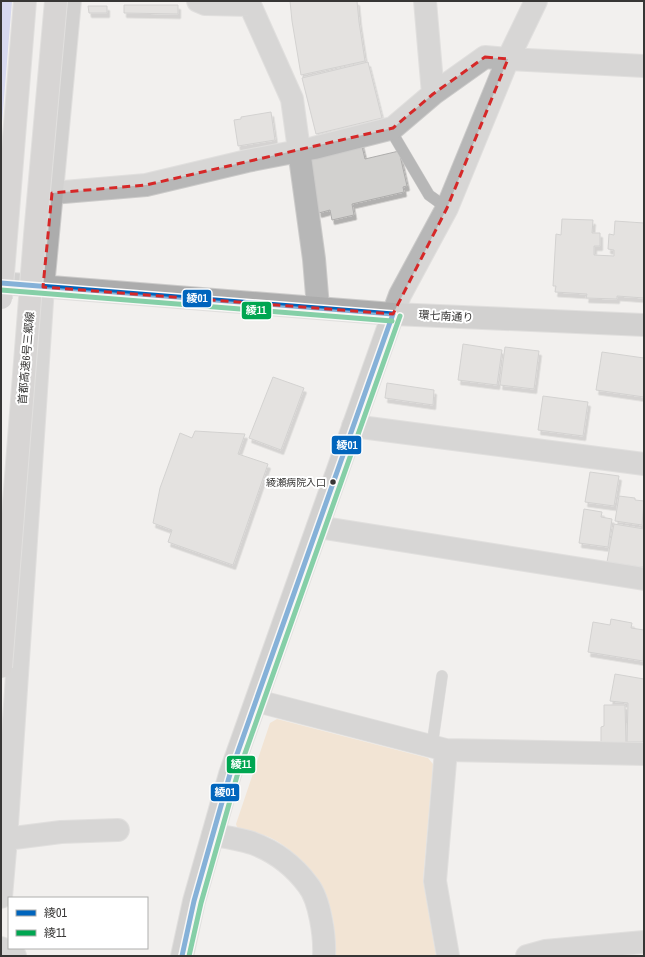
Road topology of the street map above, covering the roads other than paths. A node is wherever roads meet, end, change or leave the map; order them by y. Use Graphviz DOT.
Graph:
graph roads {
  1 [pos="25,1"];
  2 [pos="56,1"];
  3 [pos="70,1"];
  4 [pos="198,1"];
  5 [pos="425,1"];
  6 [pos="536,1"];
  7 [pos="508,59"];
  8 [pos="644,66"];
  9 [pos="433,94"];
  10 [pos="390,129"];
  11 [pos="299,150"];
  12 [pos="52,192"];
  13 [pos="447,208"];
  14 [pos="1,283"];
  15 [pos="38,286"];
  16 [pos="1,298"];
  17 [pos="318,307"];
  18 [pos="393,314"];
  19 [pos="644,325"];
  20 [pos="353,426"];
  21 [pos="644,464"];
  22 [pos="318,527"];
  23 [pos="644,579"];
  24 [pos="1,667"];
  25 [pos="442,676"];
  26 [pos="257,701"];
  27 [pos="439,748"];
  28 [pos="644,754"];
  29 [pos="118,830"];
  30 [pos="213,835"];
  31 [pos="6,839"];
  32 [pos="1,897"];
  33 [pos="644,942"];
  34 [pos="1,948"];
  35 [pos="15,956"];
  36 [pos="182,956"];
  37 [pos="324,956"];
  38 [pos="448,956"];
  39 [pos="527,956"];
  1 -- 16 [label="highway, bridge"];
  2 -- 24 [label="highway, 首都高速6号三郷線, bridge"];
  3 -- 12 [label="street"];
  4 -- 11 [label="street"];
  5 -- 9 [label="street"];
  6 -- 7 [label="street"];
  7 -- 8 [label="street"];
  7 -- 9 [label="street"];
  7 -- 13 [label="street"];
  9 -- 10 [label="street"];
  10 -- 11 [label="street"];
  10 -- 13 [label="lane"];
  11 -- 12 [label="street"];
  11 -- 17 [label="street"];
  12 -- 15 [label="street"];
  13 -- 18 [label="street"];
  14 -- 15 [label="street, 環七南通り"];
  15 -- 17 [label="street, 環七南通り"];
  15 -- 31 [label="street"];
  17 -- 18 [label="street, 環七南通り"];
  18 -- 19 [label="street, 環七南通り"];
  18 -- 20 [label="street"];
  20 -- 21 [label="street"];
  20 -- 22 [label="street"];
  22 -- 23 [label="street"];
  22 -- 26 [label="street"];
  25 -- 27 [label="lane"];
  26 -- 27 [label="street"];
  26 -- 30 [label="street"];
  27 -- 28 [label="street"];
  27 -- 38 [label="street"];
  29 -- 31 [label="street"];
  30 -- 36 [label="street"];
  30 -- 37 [label="street"];
  31 -- 32 [label="street"];
  33 -- 39 [label="street"];
  34 -- 35 [label="street"];
}
